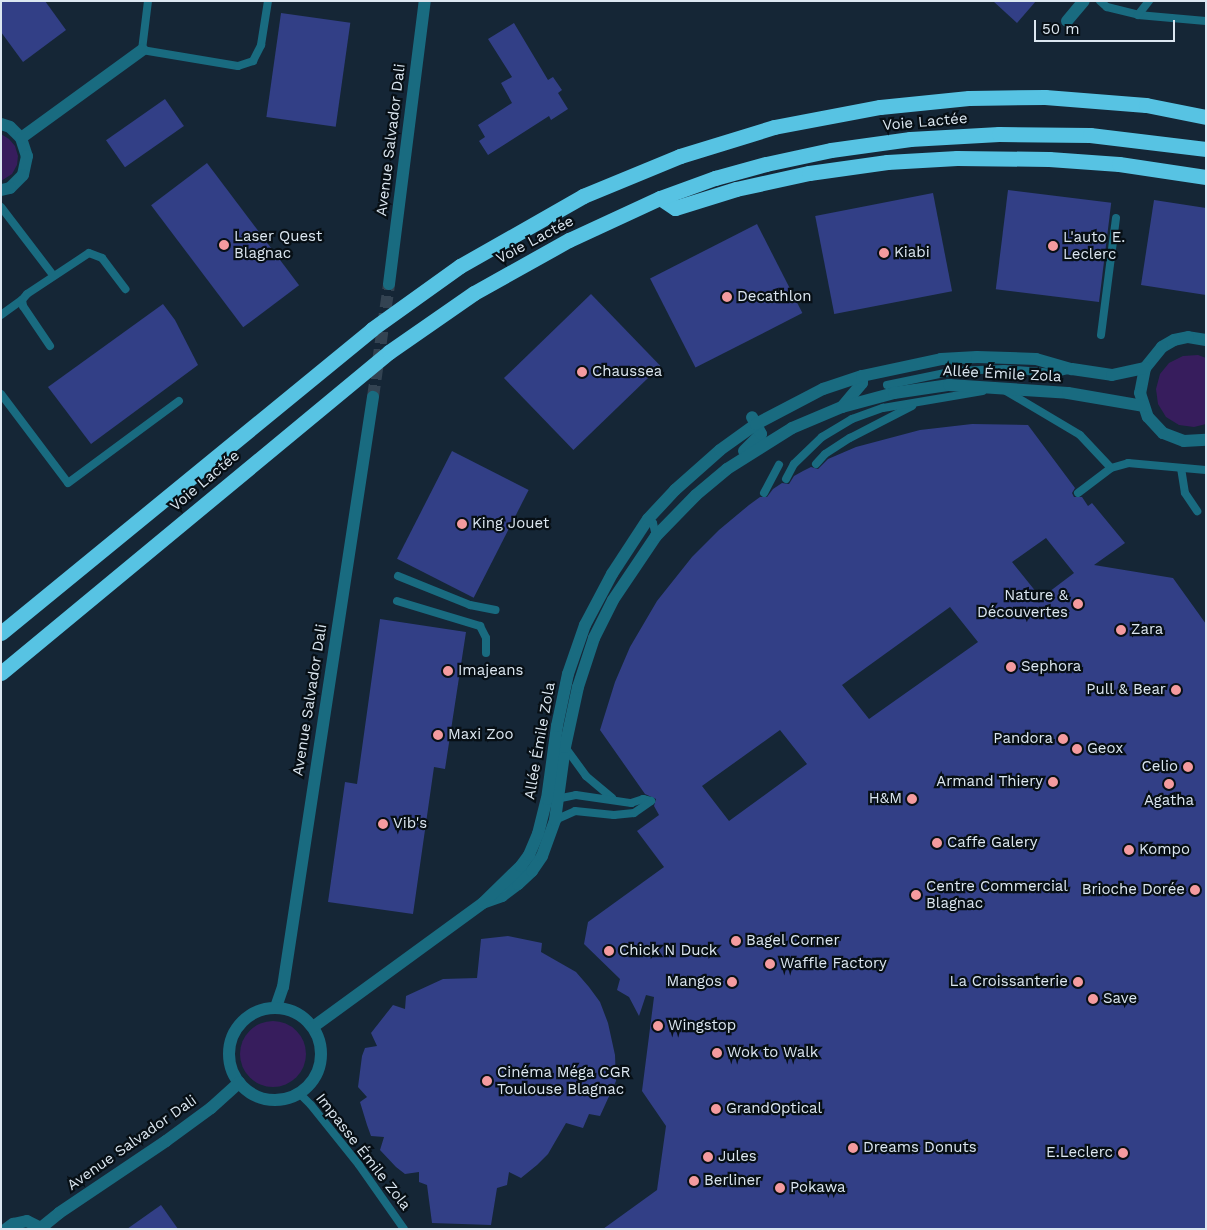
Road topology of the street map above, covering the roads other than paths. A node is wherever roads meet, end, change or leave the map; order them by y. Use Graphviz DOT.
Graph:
graph roads {
  1 [pos="148,1"];
  2 [pos="268,1"];
  3 [pos="424,1"];
  4 [pos="1084,1"];
  5 [pos="1100,1"];
  6 [pos="1149,1"];
  7 [pos="1138,15"];
  8 [pos="1067,21"];
  9 [pos="1206,21"];
  10 [pos="142,50"];
  11 [pos="1206,117"];
  12 [pos="1,124"];
  13 [pos="22,138"];
  14 [pos="1206,149"];
  15 [pos="1206,177"];
  16 [pos="1,190"];
  17 [pos="660,198"];
  18 [pos="1,206"];
  19 [pos="1116,218"];
  20 [pos="53,276"];
  21 [pos="389,284"];
  22 [pos="125,290"];
  23 [pos="22,300"];
  24 [pos="1,315"];
  25 [pos="1101,335"];
  26 [pos="1206,340"];
  27 [pos="50,346"];
  28 [pos="1002,357"];
  29 [pos="1145,368"];
  30 [pos="1072,369"];
  31 [pos="1015,370"];
  32 [pos="862,376"];
  33 [pos="887,384"];
  34 [pos="1001,388"];
  35 [pos="1,394"];
  36 [pos="373,397"];
  37 [pos="925,401"];
  38 [pos="179,402"];
  39 [pos="1143,406"];
  40 [pos="842,407"];
  41 [pos="754,421"];
  42 [pos="1206,440"];
  43 [pos="816,464"];
  44 [pos="779,465"];
  45 [pos="1111,468"];
  46 [pos="1181,468"];
  47 [pos="727,469"];
  48 [pos="1206,470"];
  49 [pos="786,479"];
  50 [pos="764,493"];
  51 [pos="1078,493"];
  52 [pos="1197,511"];
  53 [pos="648,519"];
  54 [pos="656,536"];
  55 [pos="398,576"];
  56 [pos="397,601"];
  57 [pos="496,610"];
  58 [pos="585,625"];
  59 [pos="1,633"];
  60 [pos="594,638"];
  61 [pos="28,652"];
  62 [pos="486,653"];
  63 [pos="1,673"];
  64 [pos="1,677"];
  65 [pos="565,746"];
  66 [pos="553,799"];
  67 [pos="614,799"];
  68 [pos="555,820"];
  69 [pos="483,903"];
  70 [pos="276,1007"];
  71 [pos="313,1027"];
  72 [pos="239,1083"];
  73 [pos="299,1093"];
  74 [pos="42,1228"];
  75 [pos="6,1229"];
  76 [pos="404,1229"];
  1 -- 10 [label="lane"];
  2 -- 10 [label="lane"];
  3 -- 21 [label="street, Avenue Salvador Dali"];
  4 -- 8 [label="street"];
  5 -- 7 [label="lane"];
  6 -- 7 [label="lane"];
  7 -- 9 [label="lane"];
  10 -- 13 [label="street"];
  11 -- 59 [label="highway, Voie Lactée"];
  12 -- 13 [label="street"];
  13 -- 16 [label="street"];
  14 -- 17 [label="highway, Voie Lactée"];
  15 -- 17 [label="highway"];
  17 -- 61 [label="highway, Voie Lactée"];
  18 -- 20 [label="lane"];
  19 -- 25 [label="lane"];
  20 -- 22 [label="lane"];
  20 -- 23 [label="lane"];
  23 -- 24 [label="lane"];
  23 -- 27 [label="lane"];
  26 -- 29 [label="street"];
  28 -- 30 [label="street, Allée Émile Zola"];
  28 -- 31 [label="lane"];
  28 -- 32 [label="street, Allée Émile Zola"];
  29 -- 30 [label="street, Allée Émile Zola"];
  29 -- 39 [label="street"];
  30 -- 31 [label="lane"];
  31 -- 33 [label="lane"];
  32 -- 40 [label="street"];
  32 -- 41 [label="street, Allée Émile Zola"];
  34 -- 37 [label="lane"];
  34 -- 39 [label="street, Allée Émile Zola"];
  34 -- 40 [label="street, Allée Émile Zola"];
  34 -- 45 [label="lane"];
  35 -- 38 [label="lane"];
  36 -- 70 [label="street, Avenue Salvador Dali"];
  37 -- 43 [label="lane"];
  37 -- 49 [label="lane"];
  39 -- 42 [label="street"];
  40 -- 47 [label="street, Allée Émile Zola"];
  41 -- 47 [label="street, Allée Émile Zola"];
  41 -- 53 [label="street, Allée Émile Zola"];
  44 -- 50 [label="lane"];
  45 -- 46 [label="lane"];
  45 -- 51 [label="lane"];
  46 -- 48 [label="lane"];
  46 -- 52 [label="lane"];
  47 -- 54 [label="street, Allée Émile Zola"];
  53 -- 54 [label="lane"];
  53 -- 58 [label="street, Allée Émile Zola"];
  54 -- 60 [label="street, Allée Émile Zola"];
  55 -- 57 [label="lane"];
  56 -- 62 [label="lane"];
  58 -- 60 [label="lane"];
  58 -- 66 [label="street, Allée Émile Zola"];
  60 -- 65 [label="street, Allée Émile Zola"];
  61 -- 63 [label="highway, Voie Lactée"];
  61 -- 64 [label="lane"];
  65 -- 66 [label="street, Allée Émile Zola"];
  65 -- 67 [label="lane"];
  66 -- 67 [label="lane"];
  66 -- 68 [label="street, Allée Émile Zola"];
  66 -- 69 [label="street, Allée Émile Zola"];
  67 -- 68 [label="lane"];
  68 -- 69 [label="street, Allée Émile Zola"];
  69 -- 71 [label="street, Allée Émile Zola"];
  70 -- 71 [label="street"];
  70 -- 72 [label="street"];
  71 -- 73 [label="street"];
  72 -- 73 [label="street"];
  72 -- 74 [label="street, Avenue Salvador Dali"];
  73 -- 76 [label="lane, Impasse Émile Zola"];
  74 -- 75 [label="street"];
}
